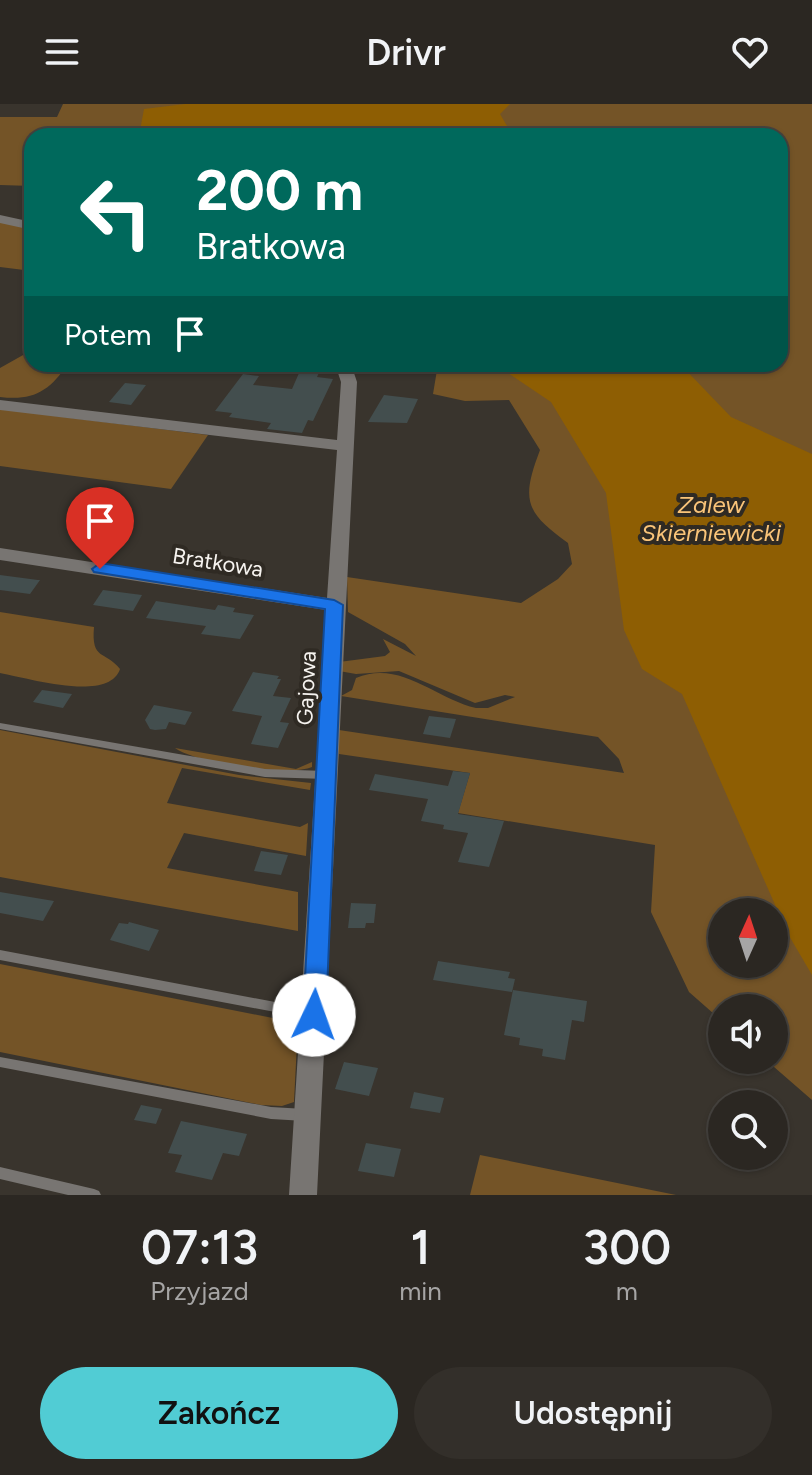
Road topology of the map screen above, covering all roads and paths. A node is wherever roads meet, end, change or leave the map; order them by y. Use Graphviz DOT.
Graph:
graph roads {
  1 [pos="0,219"];
  2 [pos="24,224"];
  3 [pos="346,372"];
  4 [pos="0,405"];
  5 [pos="345,446"];
  6 [pos="0,554"];
  7 [pos="334,605"];
  8 [pos="0,726"];
  9 [pos="326,775"];
  10 [pos="0,955"];
  11 [pos="314,1015"];
  12 [pos="0,1062"];
  13 [pos="308,1115"];
  14 [pos="0,1173"];
  15 [pos="94,1195"];
  16 [pos="303,1195"];
  1 -- 2 [label="street"];
  3 -- 5 [label="street, Gajowa"];
  4 -- 5 [label="street"];
  5 -- 7 [label="street, Gajowa"];
  6 -- 7 [label="street, Bratkowa"];
  7 -- 9 [label="street, Gajowa"];
  8 -- 9 [label="lane"];
  9 -- 11 [label="street, Gajowa"];
  10 -- 11 [label="lane"];
  11 -- 13 [label="street, Gajowa"];
  12 -- 13 [label="lane"];
  13 -- 16 [label="street, Gajowa"];
  14 -- 15 [label="lane"];
}
